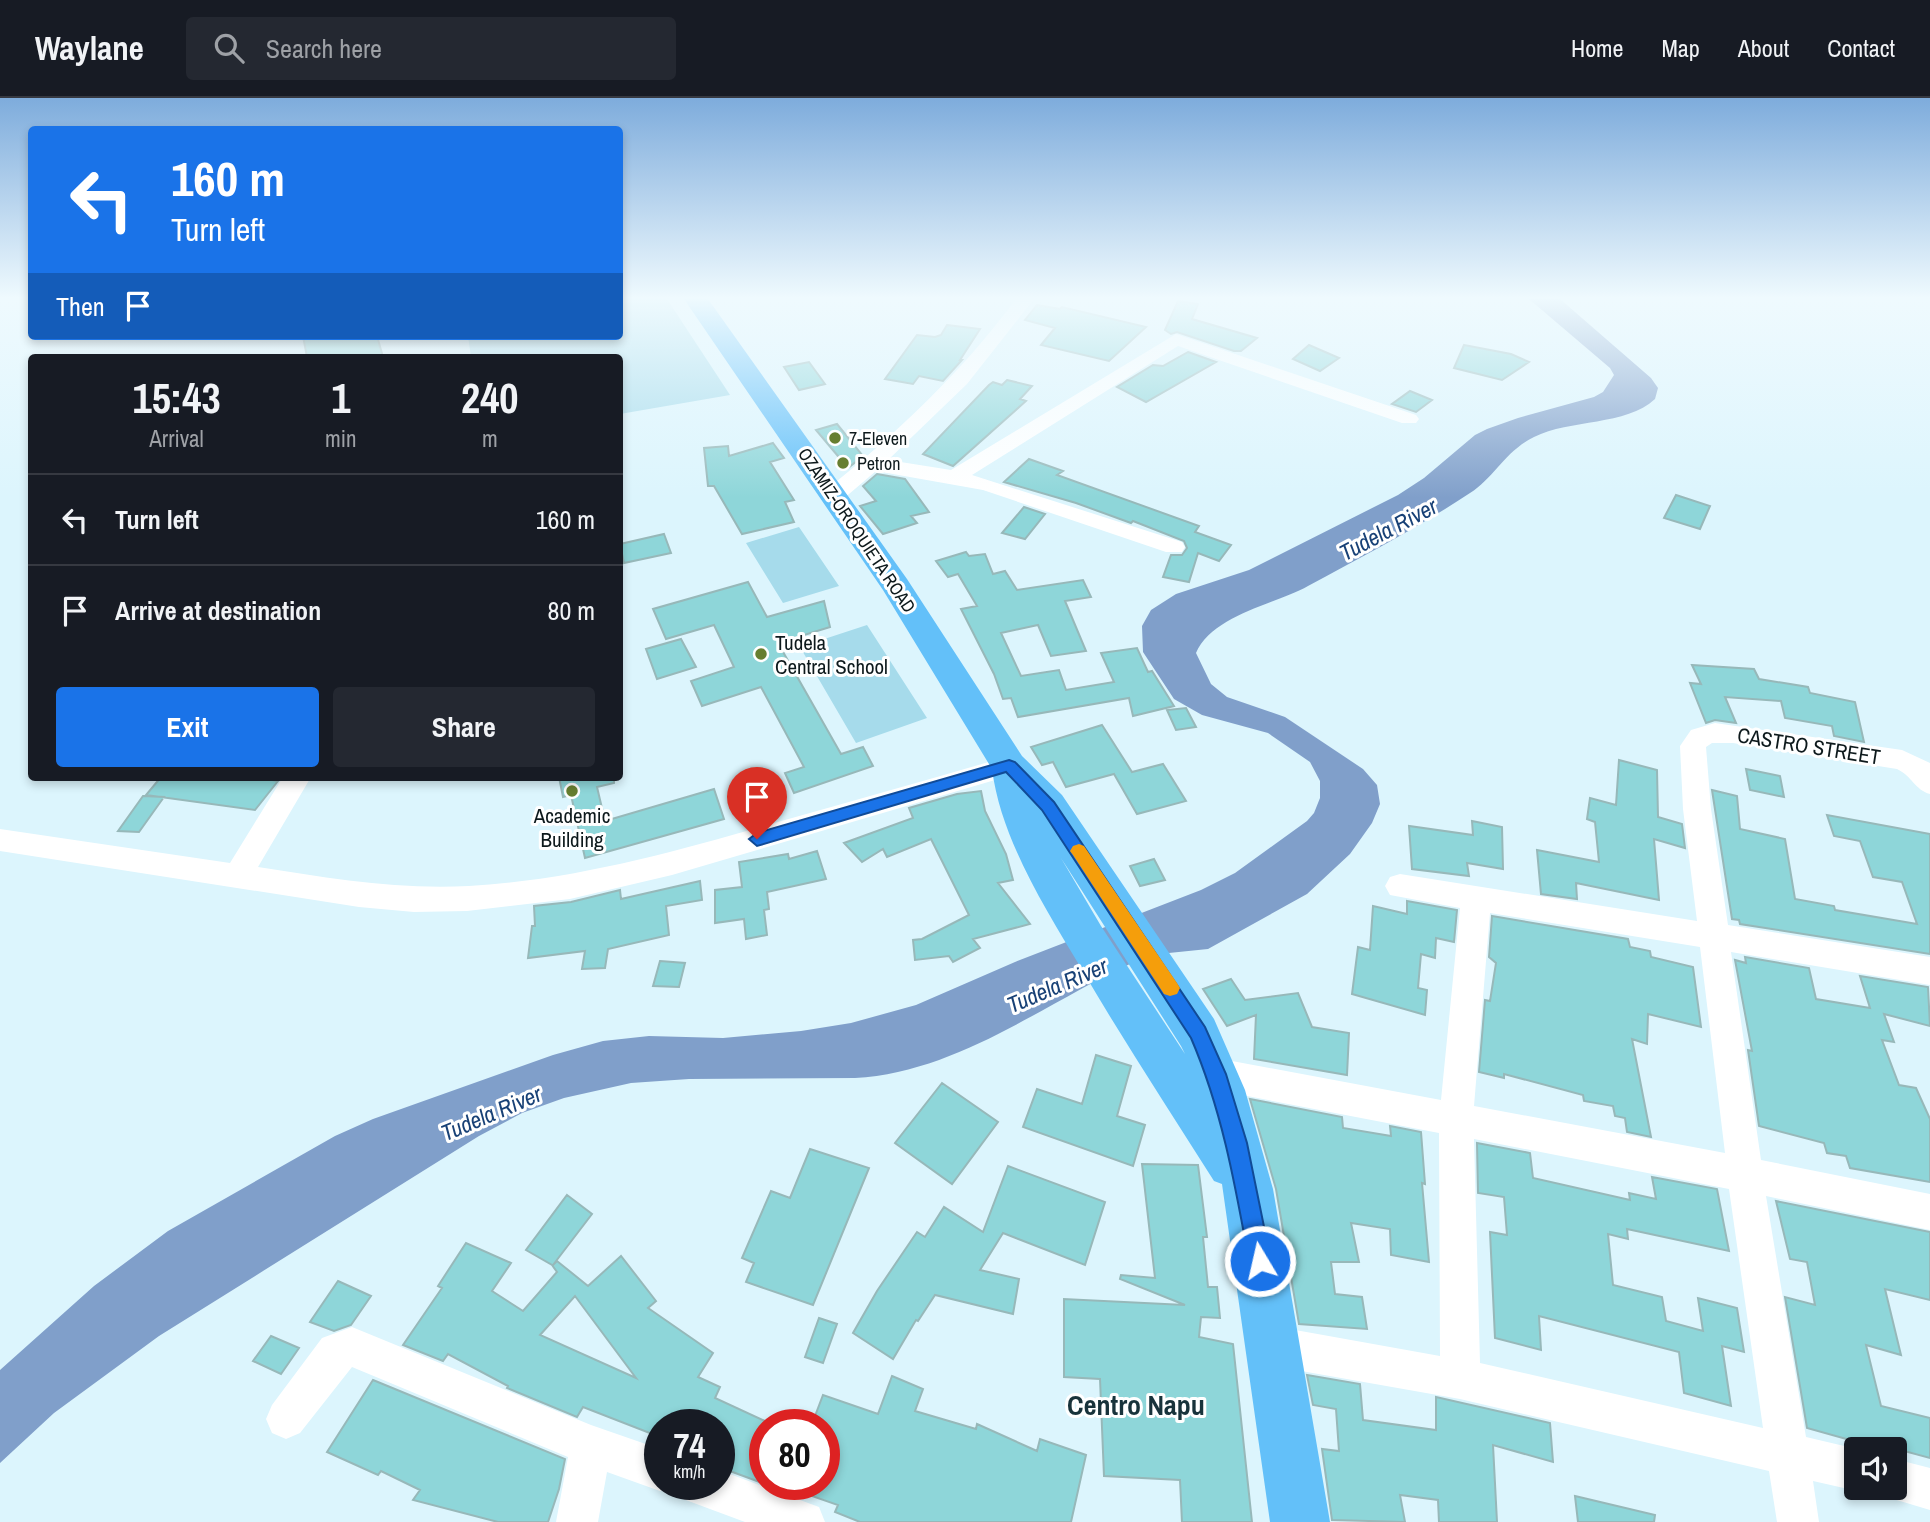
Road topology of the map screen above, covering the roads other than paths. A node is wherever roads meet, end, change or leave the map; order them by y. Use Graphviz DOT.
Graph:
graph roads {
  1 [pos="743,365"];
  2 [pos="974,365"];
  3 [pos="1134,365"];
  4 [pos="1255,365"];
  5 [pos="1409,419"];
  6 [pos="872,464"];
  7 [pos="954,477"];
  8 [pos="834,495"];
  9 [pos="1174,547"];
  10 [pos="1009,766"];
  11 [pos="295,781"];
  12 [pos="1930,785"];
  13 [pos="0,840"];
  14 [pos="237,877"];
  15 [pos="1400,886"];
  16 [pos="1476,898"];
  17 [pos="1713,934"];
  18 [pos="1930,971"];
  19 [pos="1216,1074"];
  20 [pos="1457,1119"];
  21 [pos="1745,1174"];
  22 [pos="1248,1189"];
  23 [pos="1930,1212"];
  24 [pos="1273,1346"];
  25 [pos="1460,1379"];
  26 [pos="286,1419"];
  27 [pos="591,1446"];
  28 [pos="1788,1453"];
  29 [pos="644,1464"];
  30 [pos="1844,1467"];
  31 [pos="1907,1483"];
  32 [pos="1930,1489"];
  33 [pos="735,1497"];
  34 [pos="577,1522"];
  35 [pos="804,1522"];
  36 [pos="1300,1522"];
  37 [pos="1798,1522"];
  1 -- 8 [label="highway, OZAMIZ-OROQUIETA ROAD"];
  2 -- 6 [label="street"];
  3 -- 7 [label="street"];
  4 -- 5 [label="street"];
  6 -- 7 [label="street"];
  6 -- 8 [label="street"];
  7 -- 9 [label="street"];
  8 -- 10 [label="highway, OZAMIZ-OROQUIETA ROAD"];
  10 -- 14 [label="street"];
  10 -- 19 [label="highway, OZAMIZ-OROQUIETA ROAD"];
  10 -- 22 [label="highway, OZAMIZ-OROQUIETA ROAD"];
  11 -- 14 [label="street"];
  12 -- 17 [label="street, CASTRO STREET"];
  13 -- 14 [label="street"];
  15 -- 16 [label="street"];
  16 -- 17 [label="street"];
  16 -- 20 [label="street"];
  17 -- 18 [label="street"];
  17 -- 21 [label="street"];
  19 -- 20 [label="street"];
  19 -- 22 [label="highway, OZAMIZ-OROQUIETA ROAD"];
  20 -- 21 [label="street"];
  20 -- 25 [label="street"];
  21 -- 23 [label="street"];
  21 -- 28 [label="street"];
  22 -- 24 [label="highway, OZAMIZ-OROQUIETA ROAD"];
  24 -- 25 [label="street"];
  24 -- 36 [label="highway, OZAMIZ-OROQUIETA ROAD"];
  25 -- 28 [label="street"];
  26 -- 27 [label="street"];
  27 -- 29 [label="street"];
  27 -- 34 [label="street"];
  28 -- 30 [label="street"];
  28 -- 37 [label="street"];
  31 -- 32 [label="street"];
  33 -- 35 [label="street"];
}
